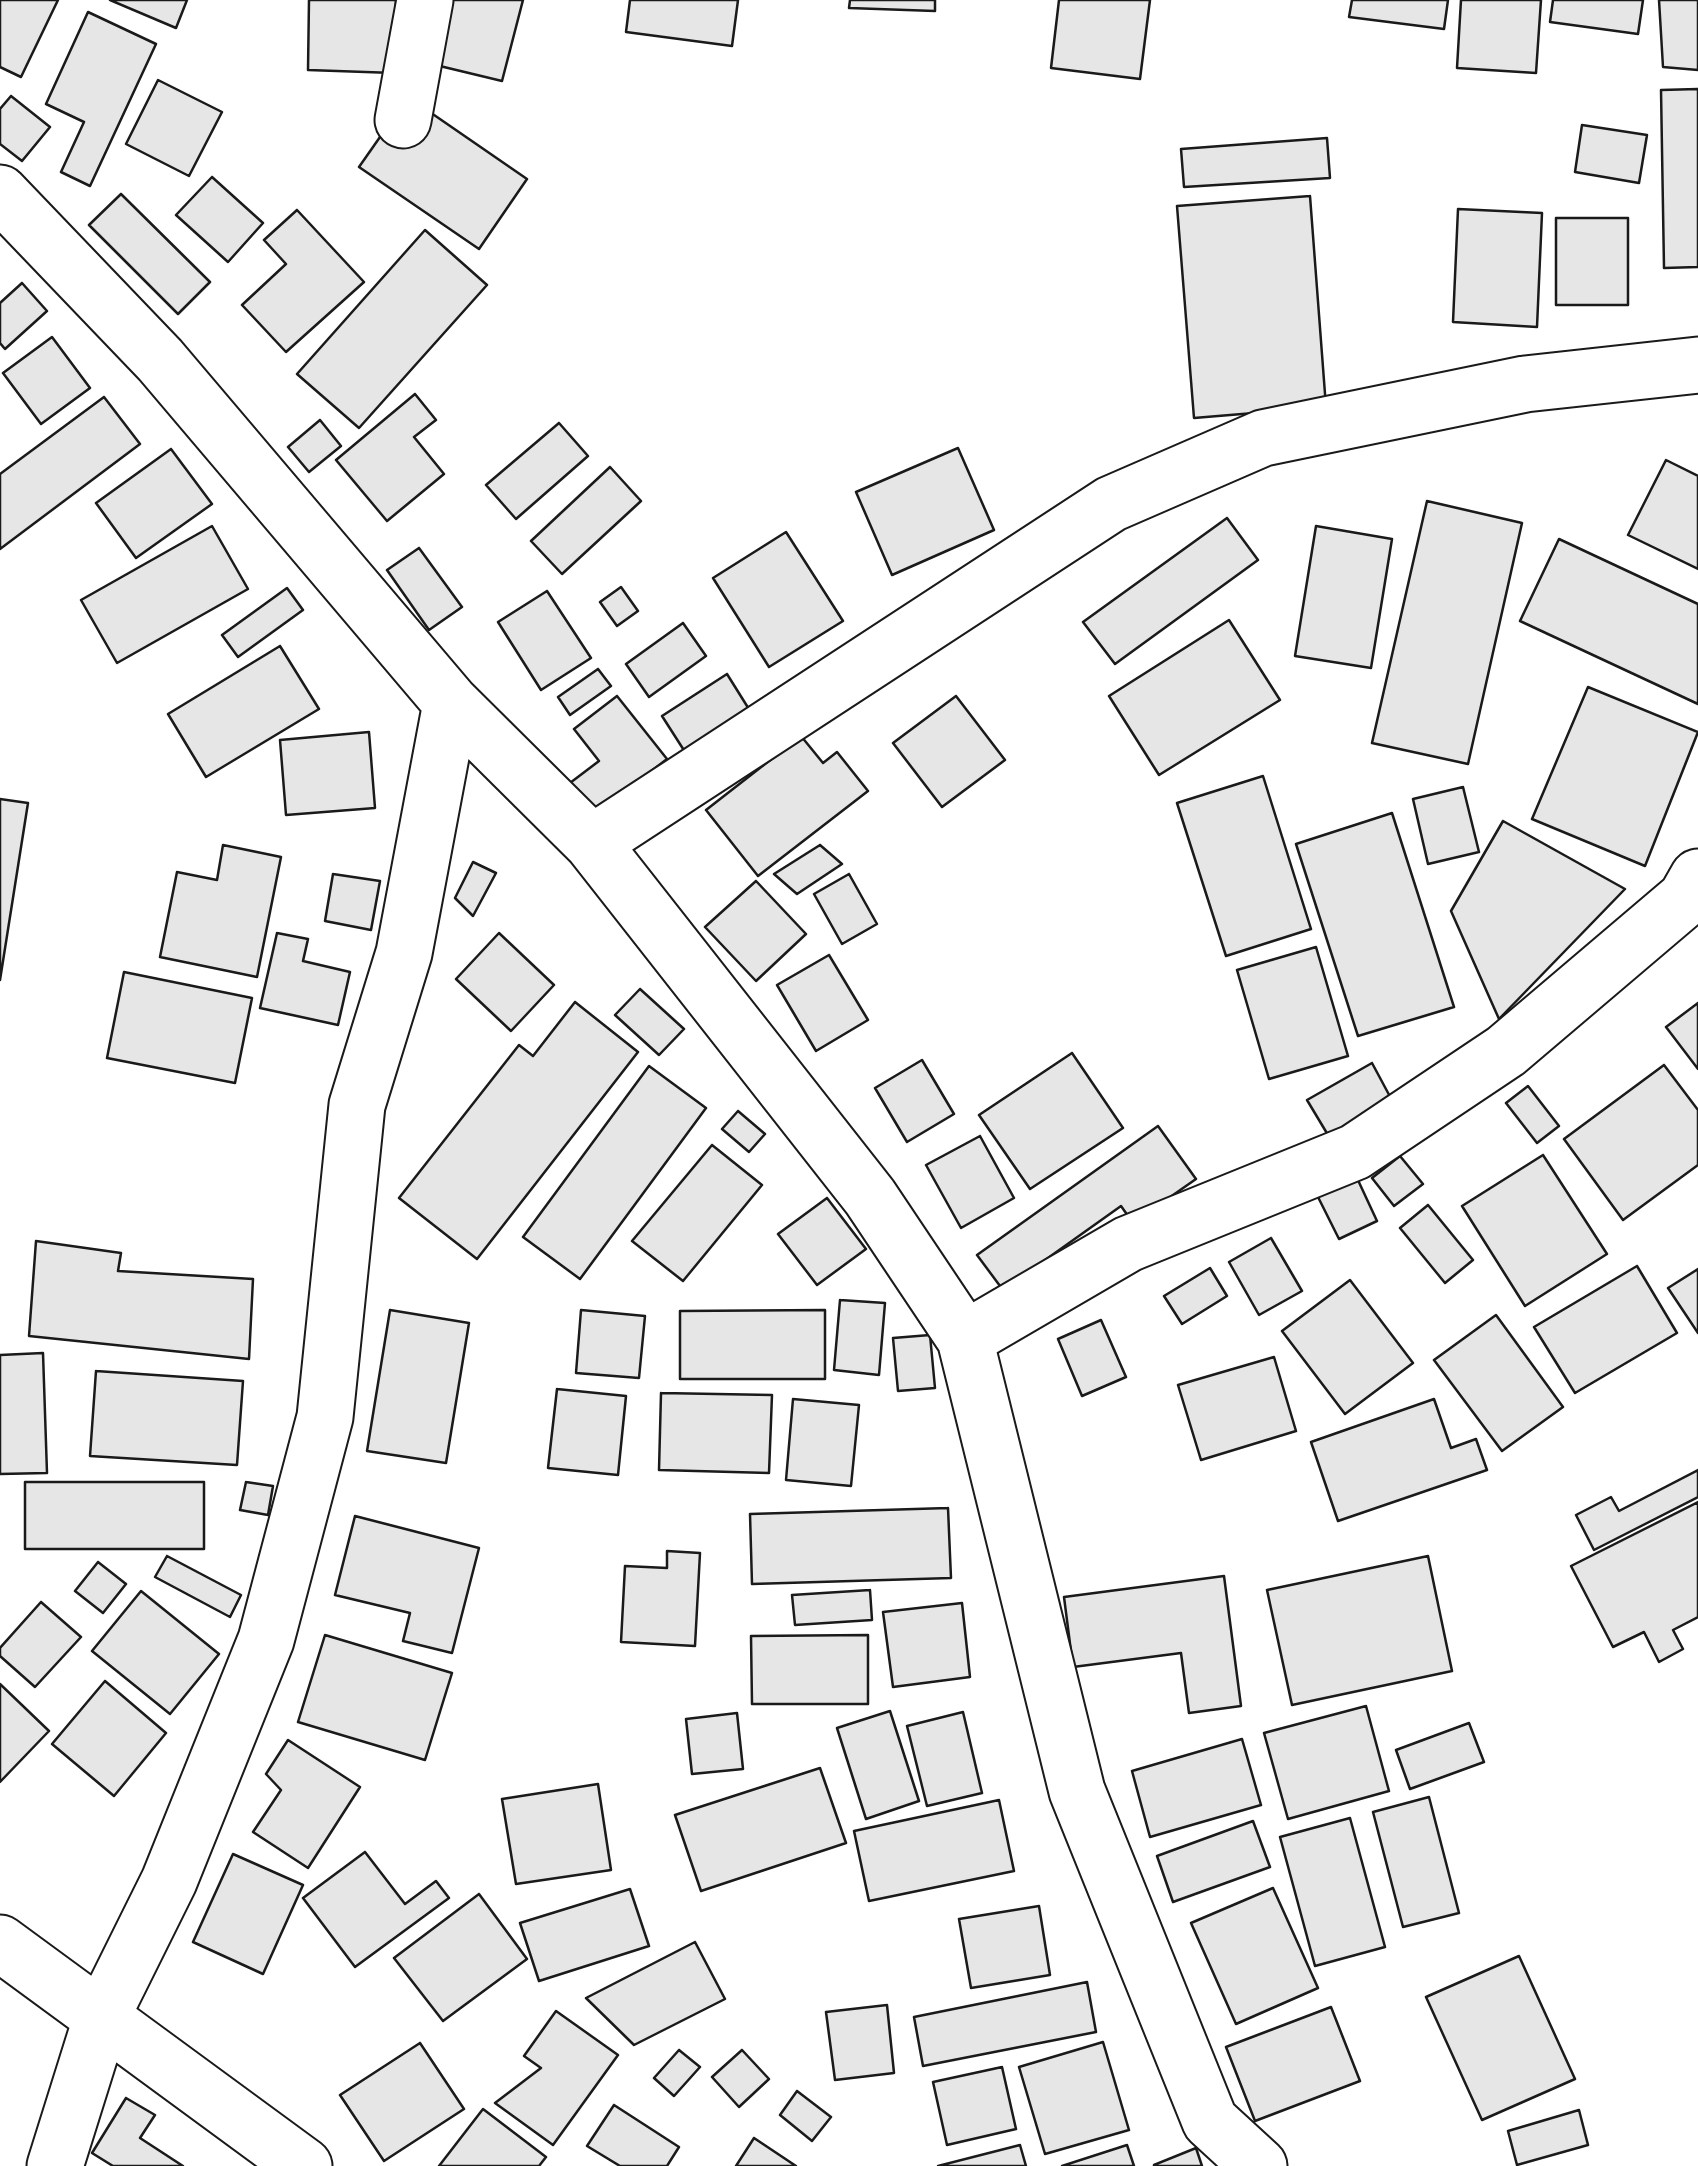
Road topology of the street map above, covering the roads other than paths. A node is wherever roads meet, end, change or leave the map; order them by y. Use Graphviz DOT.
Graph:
graph roads {
  1 [pos="425,0"];
  2 [pos="403,120"];
  3 [pos="0,193"];
  4 [pos="1698,365"];
  5 [pos="450,703"];
  6 [pos="592,843"];
  7 [pos="1698,877"];
  8 [pos="965,1339"];
  9 [pos="0,1943"];
  10 [pos="102,2016"];
  11 [pos="55,2166"];
  12 [pos="304,2166"];
  13 [pos="1260,2166"];
  1 -- 2 [label="street"];
  3 -- 5 [label="street"];
  4 -- 6 [label="street"];
  5 -- 6 [label="street"];
  5 -- 10 [label="street"];
  6 -- 8 [label="street"];
  7 -- 8 [label="street"];
  8 -- 13 [label="street"];
  9 -- 10 [label="street"];
  10 -- 11 [label="street"];
  10 -- 12 [label="street"];
}
